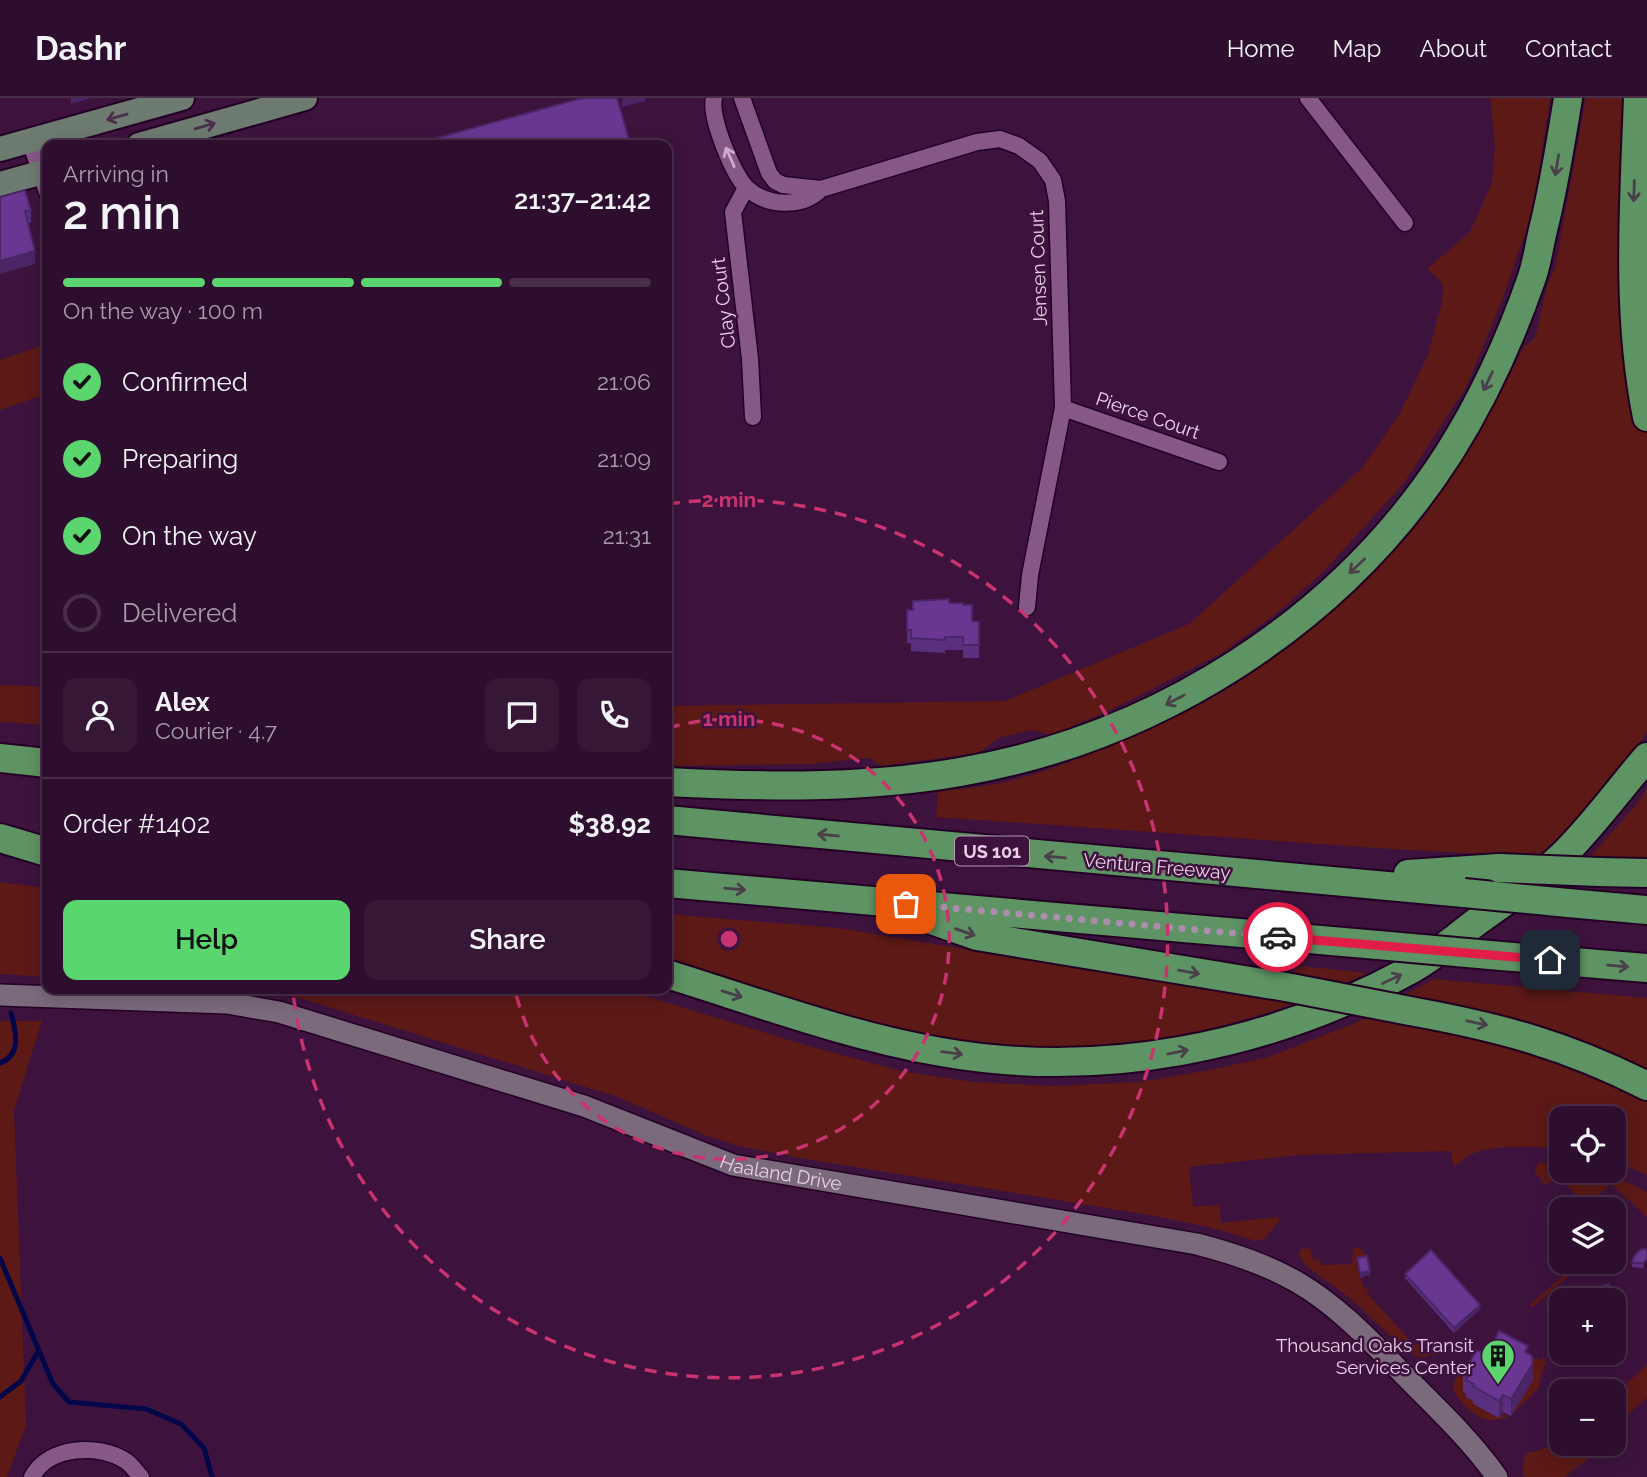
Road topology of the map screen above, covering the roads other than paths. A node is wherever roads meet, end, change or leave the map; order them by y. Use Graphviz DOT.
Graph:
graph roads {
  1 [pos="182,98"];
  2 [pos="305,98"];
  3 [pos="714,98"];
  4 [pos="742,98"];
  5 [pos="1308,98"];
  6 [pos="1568,98"];
  7 [pos="1638,98"];
  8 [pos="157,140"];
  9 [pos="30,141"];
  10 [pos="0,149"];
  11 [pos="42,171"];
  12 [pos="42,179"];
  13 [pos="0,184"];
  14 [pos="746,188"];
  15 [pos="821,188"];
  16 [pos="1405,223"];
  17 [pos="1063,408"];
  18 [pos="753,417"];
  19 [pos="1647,417"];
  20 [pos="1219,463"];
  21 [pos="1027,607"];
  22 [pos="0,750"];
  23 [pos="42,752"];
  24 [pos="1647,757"];
  25 [pos="0,758"];
  26 [pos="42,762"];
  27 [pos="672,782"];
  28 [pos="672,820"];
  29 [pos="0,828"];
  30 [pos="42,831"];
  31 [pos="0,838"];
  32 [pos="42,851"];
  33 [pos="1647,873"];
  34 [pos="1318,881"];
  35 [pos="672,884"];
  36 [pos="878,901"];
  37 [pos="1647,910"];
  38 [pos="1647,968"];
  39 [pos="672,977"];
  40 [pos="0,995"];
  41 [pos="1647,1086"];
  42 [pos="32,1477"];
  43 [pos="141,1477"];
  44 [pos="1497,1477"];
  1 -- 9 [label="main road, one-way"];
  8 -- 2 [label="main road, one-way"];
  14 -- 3 [label="street, one-way"];
  4 -- 15 [label="street"];
  5 -- 16 [label="street"];
  6 -- 27 [label="highway, one-way"];
  7 -- 19 [label="highway, one-way"];
  9 -- 10 [label="main road"];
  9 -- 11 [label="street"];
  12 -- 13 [label="main road"];
  14 -- 15 [label="street"];
  14 -- 18 [label="street, Clay Court"];
  15 -- 17 [label="street, Jensen Court"];
  17 -- 20 [label="street, Pierce Court"];
  17 -- 21 [label="street, Jensen Court"];
  22 -- 23 [label="highway"];
  39 -- 24 [label="highway, one-way"];
  25 -- 26 [label="highway"];
  34 -- 28 [label="highway, Ventura Freeway / US 101, one-way"];
  29 -- 30 [label="highway"];
  31 -- 32 [label="highway"];
  33 -- 34 [label="highway, bridge"];
  34 -- 37 [label="highway, Ventura Freeway / US 101, bridge"];
  35 -- 36 [label="highway, one-way"];
  36 -- 38 [label="highway, one-way, bridge"];
  36 -- 41 [label="highway, one-way, bridge"];
  40 -- 44 [label="street, Haaland Drive"];
  42 -- 43 [label="street"];
}
